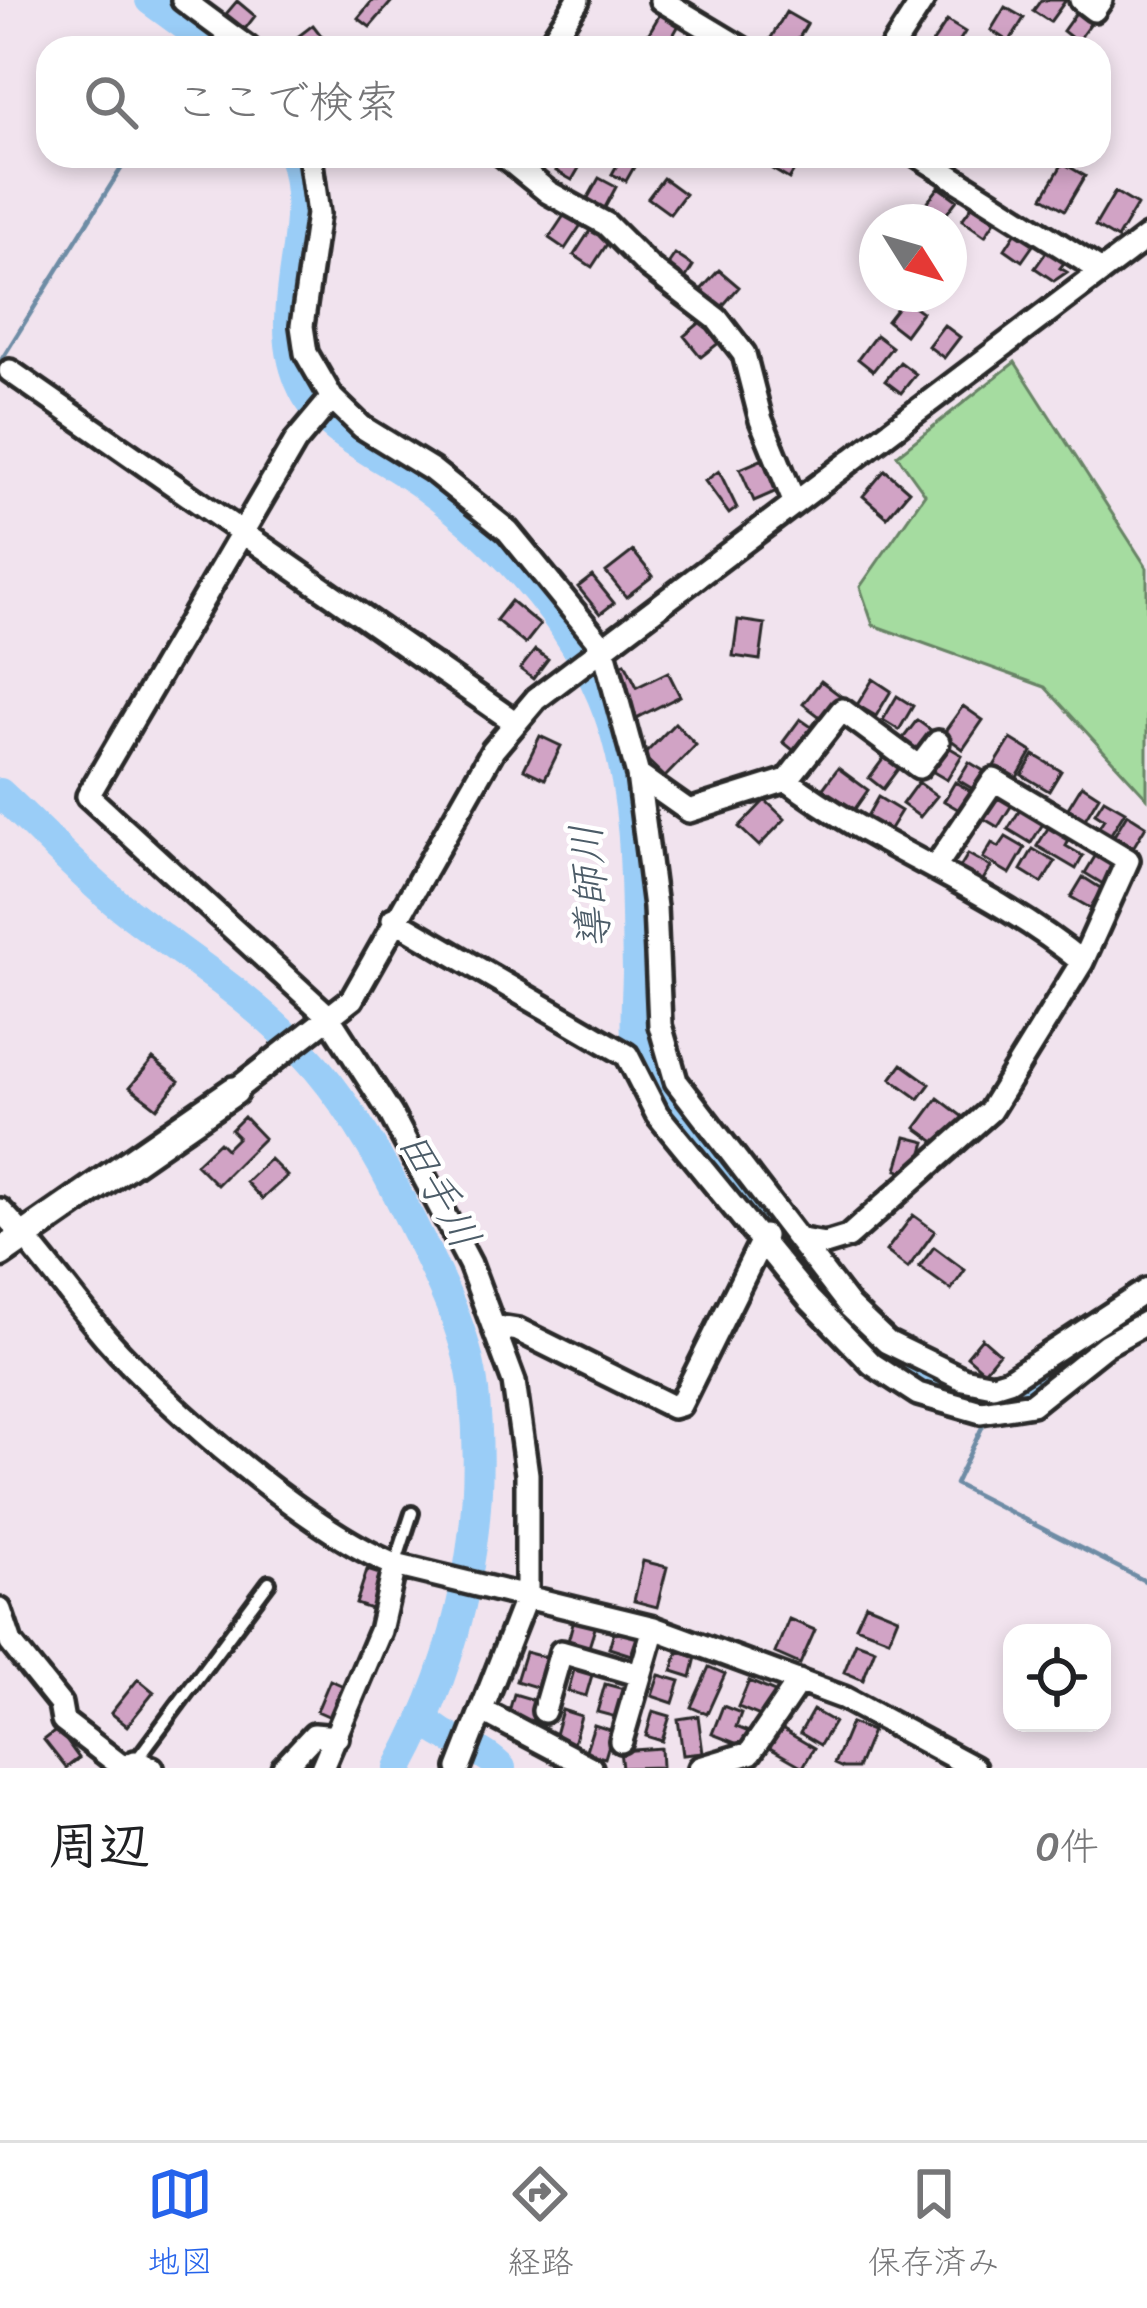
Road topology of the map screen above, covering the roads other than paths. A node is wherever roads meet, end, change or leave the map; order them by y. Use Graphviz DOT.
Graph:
graph roads {
  1 [pos="578,0"];
  2 [pos="661,0"];
  3 [pos="923,0"];
  4 [pos="1081,0"];
  5 [pos="1101,0"];
  6 [pos="198,4"];
  7 [pos="234,36"];
  8 [pos="555,36"];
  9 [pos="721,36"];
  10 [pos="900,36"];
  11 [pos="312,168"];
  12 [pos="519,168"];
  13 [pos="938,168"];
  14 [pos="1147,236"];
  15 [pos="1098,269"];
  16 [pos="10,371"];
  17 [pos="332,398"];
  18 [pos="794,501"];
  19 [pos="242,534"];
  20 [pos="603,647"];
  21 [pos="516,722"];
  22 [pos="938,742"];
  23 [pos="638,775"];
  24 [pos="787,780"];
  25 [pos="936,866"];
  26 [pos="393,920"];
  27 [pos="1082,962"];
  28 [pos="328,1016"];
  29 [pos="234,1091"];
  30 [pos="0,1210"];
  31 [pos="797,1234"];
  32 [pos="25,1236"];
  33 [pos="762,1239"];
  34 [pos="0,1253"];
  35 [pos="1147,1290"];
  36 [pos="1147,1322"];
  37 [pos="493,1326"];
  38 [pos="412,1513"];
  39 [pos="399,1565"];
  40 [pos="269,1582"];
  41 [pos="521,1593"];
  42 [pos="0,1610"];
  43 [pos="654,1628"];
  44 [pos="640,1676"];
  45 [pos="799,1681"];
  46 [pos="544,1711"];
  47 [pos="479,1720"];
  48 [pos="337,1737"];
  49 [pos="621,1741"];
  50 [pos="144,1765"];
  51 [pos="460,1767"];
  52 [pos="283,1768"];
  53 [pos="322,1768"];
  54 [pos="591,1768"];
  55 [pos="700,1768"];
  56 [pos="974,1768"];
  1 -- 8 [label="street"];
  2 -- 9 [label="street"];
  3 -- 10 [label="street"];
  4 -- 5 [label="street"];
  6 -- 7 [label="street"];
  11 -- 17 [label="street"];
  12 -- 18 [label="street"];
  13 -- 15 [label="street"];
  14 -- 15 [label="street"];
  15 -- 18 [label="street"];
  16 -- 19 [label="street"];
  17 -- 19 [label="street"];
  17 -- 20 [label="street"];
  18 -- 20 [label="street"];
  19 -- 21 [label="street"];
  19 -- 28 [label="street"];
  20 -- 21 [label="street"];
  20 -- 23 [label="street"];
  21 -- 26 [label="street"];
  22 -- 24 [label="street"];
  23 -- 24 [label="street"];
  23 -- 31 [label="street"];
  24 -- 25 [label="street"];
  25 -- 27 [label="street"];
  25 -- 27 [label="street"];
  26 -- 28 [label="street"];
  26 -- 33 [label="street"];
  27 -- 31 [label="street"];
  28 -- 29 [label="street"];
  28 -- 37 [label="street"];
  29 -- 32 [label="street"];
  30 -- 32 [label="street"];
  31 -- 33 [label="street"];
  31 -- 35 [label="street"];
  32 -- 34 [label="street"];
  32 -- 39 [label="street"];
  33 -- 36 [label="street"];
  33 -- 37 [label="street"];
  37 -- 41 [label="street"];
  38 -- 39 [label="lane"];
  39 -- 41 [label="street"];
  39 -- 48 [label="street"];
  40 -- 50 [label="lane"];
  41 -- 43 [label="street"];
  41 -- 47 [label="street"];
  42 -- 50 [label="street"];
  43 -- 44 [label="street"];
  43 -- 45 [label="street"];
  44 -- 46 [label="street"];
  44 -- 49 [label="street"];
  45 -- 55 [label="street"];
  45 -- 56 [label="street"];
  47 -- 51 [label="street"];
  47 -- 54 [label="street"];
  48 -- 52 [label="street"];
  48 -- 53 [label="street"];
}
